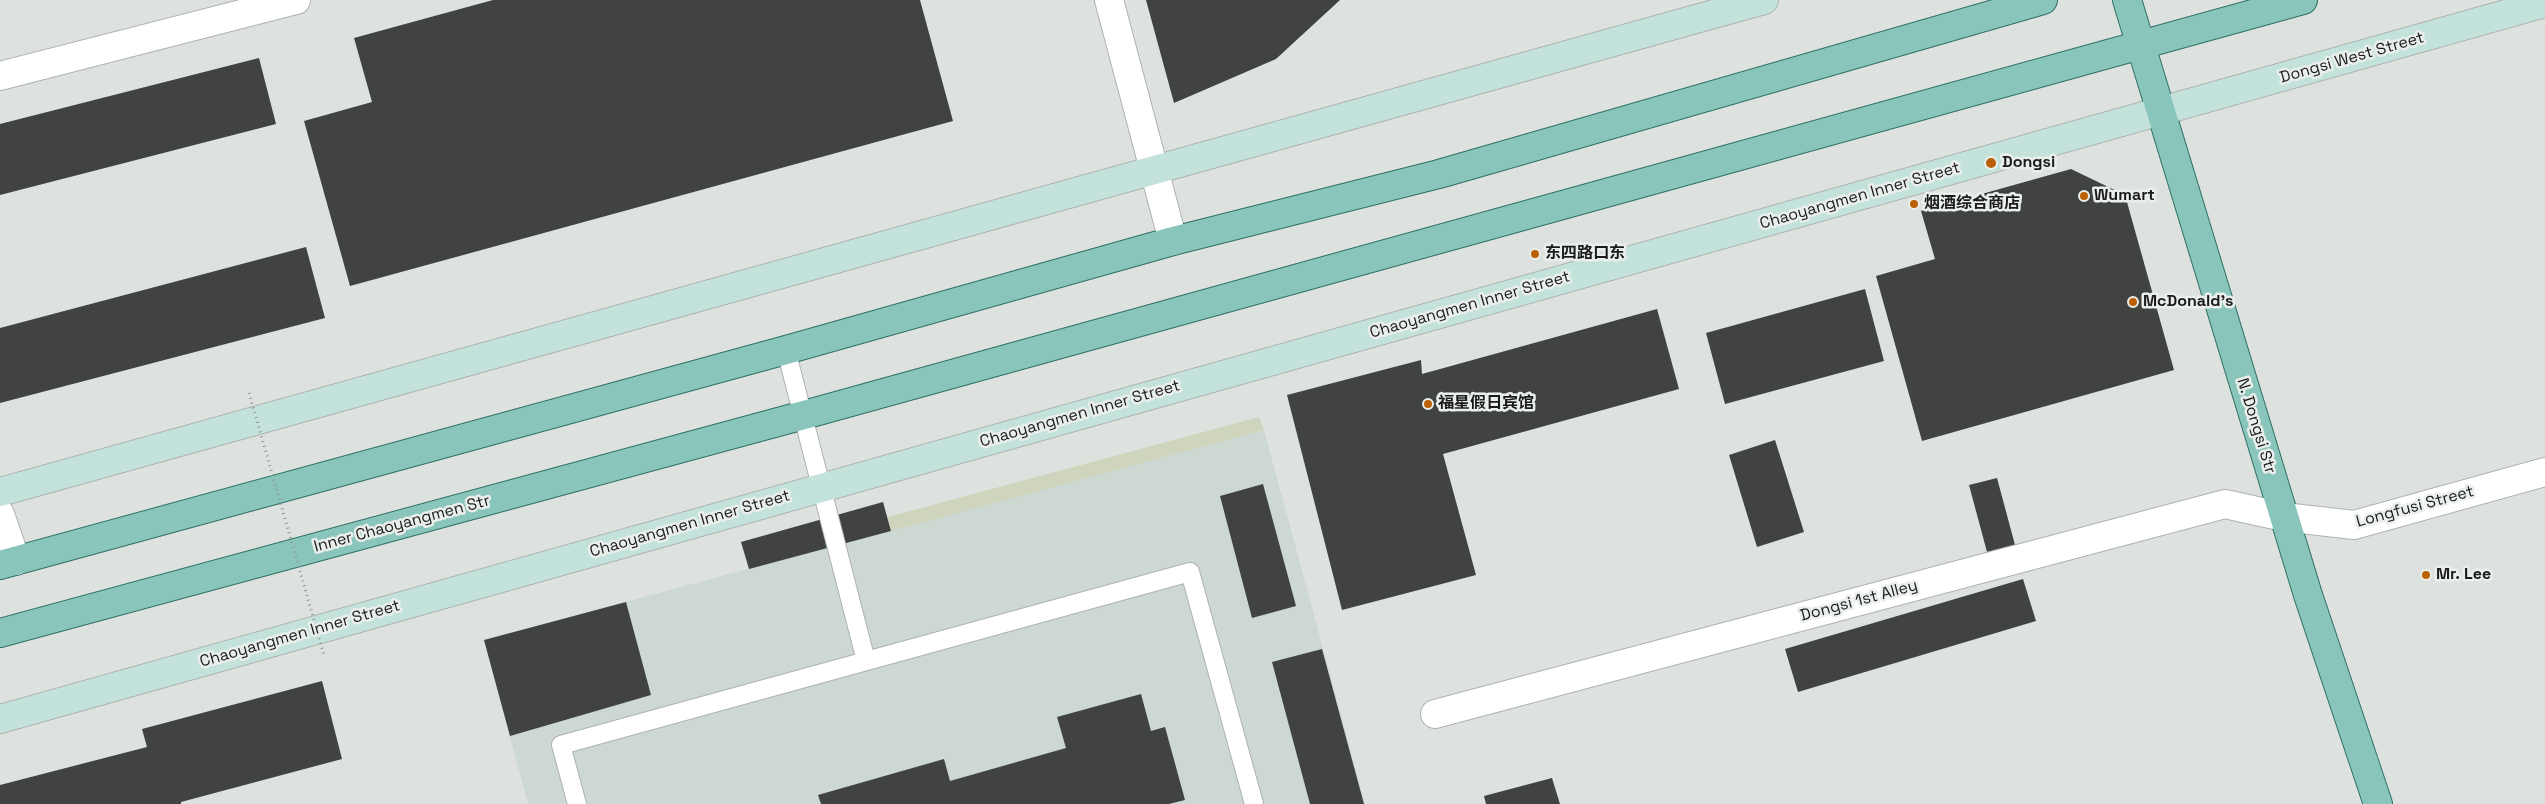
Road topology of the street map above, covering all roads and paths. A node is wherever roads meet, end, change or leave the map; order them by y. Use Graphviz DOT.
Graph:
graph roads {
  1 [pos="296,0"];
  2 [pos="1109,0"];
  3 [pos="1764,0"];
  4 [pos="2043,0"];
  5 [pos="2127,0"];
  6 [pos="2303,0"];
  7 [pos="2545,3"];
  8 [pos="2140,45"];
  9 [pos="0,76"];
  10 [pos="2160,112"];
  11 [pos="1154,170"];
  12 [pos="1173,241"];
  13 [pos="786,350"];
  14 [pos="249,393"];
  15 [pos="804,415"];
  16 [pos="2545,472"];
  17 [pos="821,486"];
  18 [pos="0,492"];
  19 [pos="0,514"];
  20 [pos="2284,517"];
  21 [pos="8,563"];
  22 [pos="0,634"];
  23 [pos="324,655"];
  24 [pos="866,661"];
  25 [pos="1435,714"];
  26 [pos="0,719"];
  27 [pos="577,804"];
  28 [pos="1254,804"];
  29 [pos="2378,804"];
  1 -- 9 [label="street"];
  2 -- 11 [label="street"];
  3 -- 11 [label="street"];
  4 -- 12 [label="main road"];
  5 -- 8 [label="main road, N. Dongsi Str"];
  6 -- 8 [label="main road"];
  7 -- 10 [label="street, Dongsi West Street"];
  8 -- 10 [label="main road, N. Dongsi Str"];
  8 -- 15 [label="main road"];
  10 -- 17 [label="street, Chaoyangmen Inner Street"];
  10 -- 20 [label="main road, N. Dongsi Str"];
  11 -- 12 [label="street"];
  11 -- 18 [label="street"];
  12 -- 13 [label="main road"];
  13 -- 15 [label="lane"];
  13 -- 21 [label="main road"];
  14 -- 23 [label="path, bridge"];
  15 -- 17 [label="lane"];
  15 -- 22 [label="main road, Inner Chaoyangmen Str"];
  16 -- 20 [label="street, Longfusi Street"];
  17 -- 24 [label="lane"];
  17 -- 26 [label="street, Chaoyangmen Inner Street"];
  19 -- 21 [label="street"];
  20 -- 25 [label="street, Dongsi 1st Alley"];
  20 -- 29 [label="main road, N. Dongsi Str"];
  24 -- 27 [label="lane"];
  24 -- 28 [label="lane"];
}
